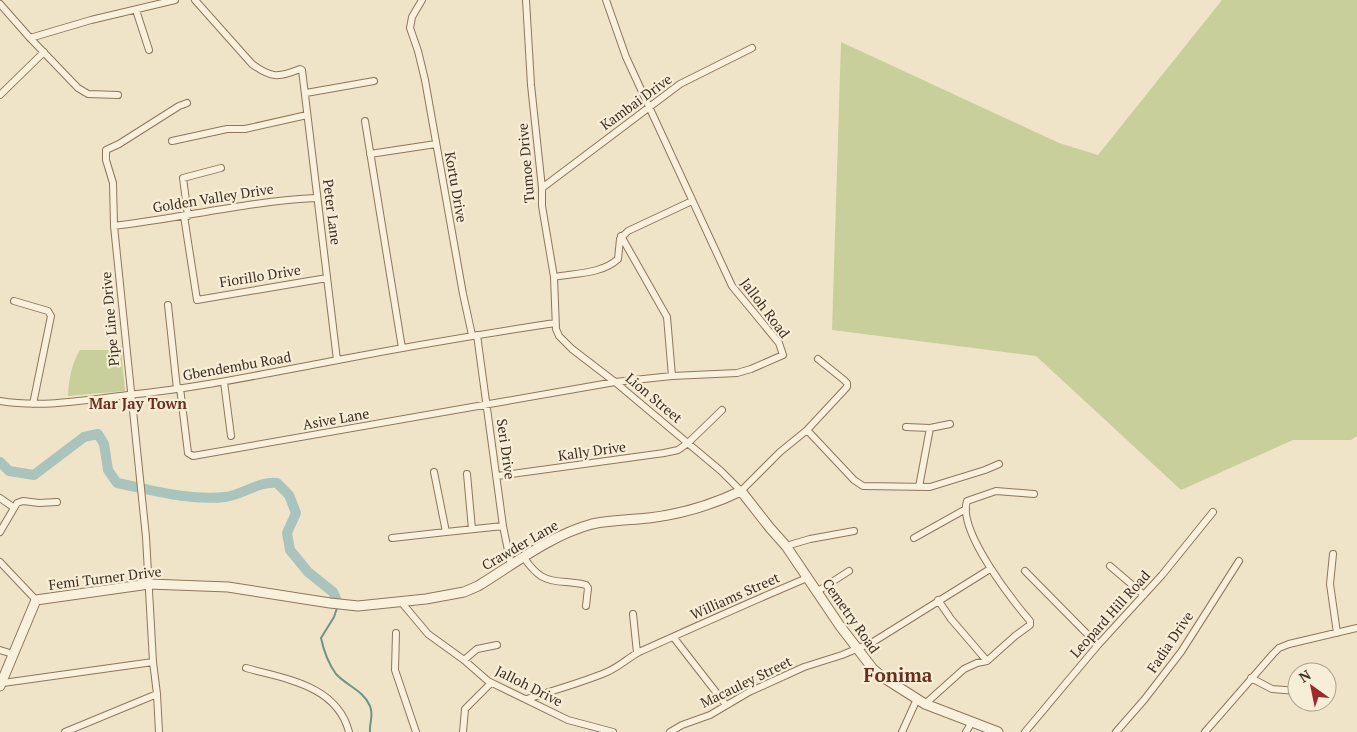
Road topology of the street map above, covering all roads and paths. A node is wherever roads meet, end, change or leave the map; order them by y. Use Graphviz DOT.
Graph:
graph roads {
  1 [pos="175,0"];
  2 [pos="195,0"];
  3 [pos="422,0"];
  4 [pos="526,0"];
  5 [pos="606,0"];
  6 [pos="0,4"];
  7 [pos="136,10"];
  8 [pos="30,38"];
  9 [pos="752,48"];
  10 [pos="149,50"];
  11 [pos="44,52"];
  12 [pos="374,81"];
  13 [pos="306,93"];
  14 [pos="0,95"];
  15 [pos="118,95"];
  16 [pos="187,103"];
  17 [pos="648,106"];
  18 [pos="307,115"];
  19 [pos="365,120"];
  20 [pos="172,141"];
  21 [pos="436,144"];
  22 [pos="370,154"];
  23 [pos="221,168"];
  24 [pos="542,188"];
  25 [pos="317,198"];
  26 [pos="692,201"];
  27 [pos="186,216"];
  28 [pos="114,226"];
  29 [pos="621,236"];
  30 [pos="554,277"];
  31 [pos="327,278"];
  32 [pos="14,301"];
  33 [pos="168,305"];
  34 [pos="555,323"];
  35 [pos="475,335"];
  36 [pos="402,348"];
  37 [pos="818,359"];
  38 [pos="337,360"];
  39 [pos="672,376"];
  40 [pos="224,382"];
  41 [pos="615,382"];
  42 [pos="179,389"];
  43 [pos="130,395"];
  44 [pos="0,401"];
  45 [pos="33,404"];
  46 [pos="487,405"];
  47 [pos="722,410"];
  48 [pos="950,424"];
  49 [pos="906,427"];
  50 [pos="930,428"];
  51 [pos="807,430"];
  52 [pos="231,436"];
  53 [pos="688,443"];
  54 [pos="999,464"];
  55 [pos="434,472"];
  56 [pos="467,474"];
  57 [pos="497,476"];
  58 [pos="919,487"];
  59 [pos="741,492"];
  60 [pos="1034,494"];
  61 [pos="0,498"];
  62 [pos="57,502"];
  63 [pos="13,507"];
  64 [pos="966,509"];
  65 [pos="1213,512"];
  66 [pos="503,526"];
  67 [pos="472,529"];
  68 [pos="854,531"];
  69 [pos="0,532"];
  70 [pos="446,532"];
  71 [pos="392,538"];
  72 [pos="914,538"];
  73 [pos="786,546"];
  74 [pos="1333,554"];
  75 [pos="524,558"];
  76 [pos="1239,561"];
  77 [pos="0,562"];
  78 [pos="511,566"];
  79 [pos="1110,566"];
  80 [pos="990,569"];
  81 [pos="849,571"];
  82 [pos="1025,571"];
  83 [pos="807,578"];
  84 [pos="150,584"];
  85 [pos="818,591"];
  86 [pos="1144,595"];
  87 [pos="36,600"];
  88 [pos="938,600"];
  89 [pos="402,602"];
  90 [pos="340,604"];
  91 [pos="586,606"];
  92 [pos="633,614"];
  93 [pos="1357,628"];
  94 [pos="396,632"];
  95 [pos="1337,633"];
  96 [pos="674,638"];
  97 [pos="497,645"];
  98 [pos="1098,646"];
  99 [pos="857,649"];
  100 [pos="0,650"];
  101 [pos="638,653"];
  102 [pos="13,654"];
  103 [pos="464,660"];
  104 [pos="988,661"];
  105 [pos="153,662"];
  106 [pos="246,668"];
  107 [pos="1251,678"];
  108 [pos="2,682"];
  109 [pos="491,683"];
  110 [pos="1287,691"];
  111 [pos="157,694"];
  112 [pos="527,699"];
  113 [pos="921,701"];
  114 [pos="726,705"];
  115 [pos="972,722"];
  116 [pos="65,732"];
  117 [pos="159,732"];
  118 [pos="349,732"];
  119 [pos="416,732"];
  120 [pos="463,732"];
  121 [pos="613,732"];
  122 [pos="670,732"];
  123 [pos="902,732"];
  124 [pos="966,732"];
  125 [pos="998,732"];
  126 [pos="1025,732"];
  127 [pos="1116,732"];
  128 [pos="1206,732"];
  1 -- 7 [label="street"];
  2 -- 13 [label="street, Peter Lane"];
  3 -- 21 [label="street, Kortu Drive"];
  4 -- 24 [label="street, Tumoe Drive"];
  5 -- 17 [label="street, Jalloh Road"];
  6 -- 8 [label="street"];
  7 -- 8 [label="street"];
  7 -- 10 [label="street"];
  8 -- 11 [label="street"];
  9 -- 17 [label="street, Kambai Drive"];
  11 -- 14 [label="street"];
  11 -- 15 [label="street"];
  12 -- 13 [label="street"];
  13 -- 18 [label="street, Peter Lane"];
  16 -- 28 [label="street, Pipe Line Drive"];
  17 -- 24 [label="street, Kambai Drive"];
  17 -- 26 [label="street, Jalloh Road"];
  18 -- 20 [label="street"];
  18 -- 25 [label="street, Peter Lane"];
  19 -- 22 [label="street"];
  21 -- 22 [label="street"];
  21 -- 35 [label="street, Kortu Drive"];
  22 -- 36 [label="street"];
  23 -- 27 [label="street"];
  24 -- 30 [label="street, Tumoe Drive"];
  25 -- 27 [label="street, Golden Valley Drive"];
  25 -- 31 [label="street, Peter Lane"];
  26 -- 29 [label="street"];
  26 -- 39 [label="street, Jalloh Road"];
  27 -- 28 [label="street, Golden Valley Drive"];
  27 -- 31 [label="street, Fiorillo Drive"];
  28 -- 43 [label="street, Pipe Line Drive"];
  29 -- 30 [label="street"];
  29 -- 39 [label="street"];
  30 -- 34 [label="street, Tumoe Drive"];
  31 -- 38 [label="street, Peter Lane"];
  32 -- 45 [label="street"];
  33 -- 42 [label="street"];
  34 -- 35 [label="street, Gbendembu Road"];
  34 -- 41 [label="street, Lion Street"];
  35 -- 36 [label="street, Gbendembu Road"];
  35 -- 46 [label="street, Seri Drive"];
  36 -- 38 [label="street, Gbendembu Road"];
  37 -- 51 [label="street"];
  38 -- 40 [label="street, Gbendembu Road"];
  39 -- 41 [label="street, Jalloh Road"];
  40 -- 42 [label="street, Gbendembu Road"];
  40 -- 52 [label="street"];
  41 -- 46 [label="street, Jalloh Road"];
  41 -- 53 [label="street, Lion Street"];
  42 -- 43 [label="street, Gbendembu Road"];
  42 -- 46 [label="street, Asive Lane"];
  43 -- 45 [label="street, Gbendembu Road"];
  43 -- 84 [label="street, Pipe Line Drive"];
  44 -- 45 [label="street, Gbendembu Road"];
  46 -- 57 [label="street, Seri Drive"];
  47 -- 53 [label="street"];
  48 -- 50 [label="street"];
  49 -- 50 [label="street"];
  50 -- 58 [label="street"];
  51 -- 58 [label="street"];
  51 -- 59 [label="street"];
  53 -- 57 [label="street, Kally Drive"];
  53 -- 59 [label="street, Lion Street"];
  54 -- 58 [label="street"];
  55 -- 70 [label="street"];
  56 -- 67 [label="street"];
  57 -- 66 [label="street, Seri Drive"];
  59 -- 73 [label="street, Cemetry Road"];
  59 -- 75 [label="street, Crawder Lane"];
  60 -- 64 [label="street"];
  61 -- 63 [label="street"];
  62 -- 63 [label="street"];
  63 -- 69 [label="street"];
  64 -- 72 [label="street"];
  64 -- 80 [label="street"];
  65 -- 86 [label="street, Leopard Hill Road"];
  66 -- 67 [label="street"];
  66 -- 78 [label="street, Seri Drive"];
  67 -- 70 [label="street"];
  68 -- 73 [label="street"];
  70 -- 71 [label="street"];
  73 -- 83 [label="street, Cemetry Road"];
  74 -- 95 [label="street"];
  75 -- 78 [label="street, Crawder Lane"];
  75 -- 91 [label="street"];
  76 -- 127 [label="street, Fadia Drive"];
  77 -- 87 [label="street"];
  78 -- 89 [label="street, Crawder Lane"];
  79 -- 86 [label="street"];
  80 -- 88 [label="street, Macauley Street"];
  80 -- 104 [label="street"];
  81 -- 85 [label="street"];
  82 -- 98 [label="street"];
  83 -- 85 [label="street, Cemetry Road"];
  83 -- 96 [label="street, Williams Street"];
  84 -- 87 [label="street, Femi Turner Drive"];
  84 -- 90 [label="street, Femi Turner Drive"];
  84 -- 105 [label="street, Pipe Line Drive"];
  85 -- 99 [label="street, Cemetry Road"];
  86 -- 98 [label="street, Leopard Hill Road"];
  87 -- 102 [label="street, Femi Turner Drive"];
  88 -- 99 [label="street, Macauley Street"];
  88 -- 104 [label="street"];
  89 -- 90 [label="street, Crawder Lane"];
  89 -- 103 [label="street, Jalloh Drive"];
  92 -- 101 [label="street"];
  93 -- 95 [label="street"];
  94 -- 119 [label="street"];
  95 -- 107 [label="street"];
  96 -- 101 [label="street, Williams Street"];
  96 -- 114 [label="street"];
  97 -- 103 [label="street"];
  98 -- 126 [label="street, Leopard Hill Road"];
  99 -- 113 [label="street, Cemetry Road"];
  99 -- 114 [label="street, Macauley Street"];
  100 -- 102 [label="street"];
  101 -- 112 [label="street, Williams Street"];
  102 -- 108 [label="street, Femi Turner Drive"];
  103 -- 109 [label="street, Jalloh Drive"];
  104 -- 113 [label="street"];
  105 -- 108 [label="street"];
  105 -- 111 [label="street, Pipe Line Drive"];
  106 -- 118 [label="street"];
  107 -- 110 [label="street"];
  107 -- 128 [label="street"];
  109 -- 112 [label="street, Jalloh Drive"];
  109 -- 120 [label="street"];
  111 -- 116 [label="street"];
  111 -- 117 [label="street, Pipe Line Drive"];
  112 -- 121 [label="street, Jalloh Drive"];
  113 -- 115 [label="street, Cemetry Road"];
  113 -- 123 [label="street"];
  114 -- 122 [label="street, Macauley Street"];
  115 -- 124 [label="street"];
  115 -- 125 [label="street, Cemetry Road"];
}
